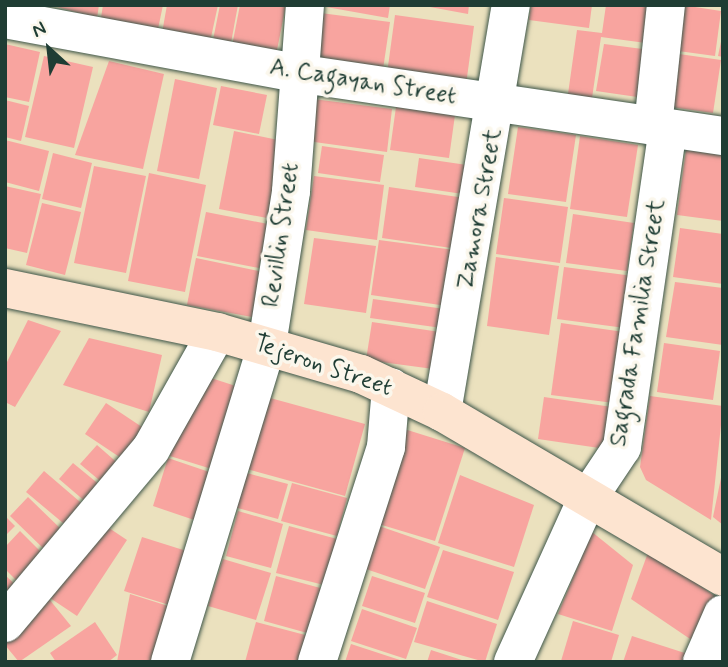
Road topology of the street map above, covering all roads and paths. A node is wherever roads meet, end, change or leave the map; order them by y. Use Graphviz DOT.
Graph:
graph roads {
  1 [pos="304,5"];
  2 [pos="511,5"];
  3 [pos="666,5"];
  4 [pos="5,19"];
  5 [pos="296,73"];
  6 [pos="499,103"];
  7 [pos="661,127"];
  8 [pos="723,136"];
  9 [pos="5,288"];
  10 [pos="217,332"];
  11 [pos="267,345"];
  12 [pos="391,387"];
  13 [pos="442,412"];
  14 [pos="586,501"];
  15 [pos="723,577"];
  16 [pos="723,614"];
  17 [pos="5,623"];
  18 [pos="170,662"];
  19 [pos="317,662"];
  20 [pos="513,662"];
  21 [pos="702,662"];
  1 -- 5 [label="street, Revillin Street"];
  2 -- 6 [label="street, Zamora Street"];
  3 -- 7 [label="street, Sagrada Familia Street"];
  4 -- 5 [label="street, A. Cagayan Street"];
  5 -- 6 [label="street, A. Cagayan Street"];
  5 -- 11 [label="street, Revillin Street"];
  6 -- 7 [label="street, A. Cagayan Street"];
  6 -- 13 [label="street, Zamora Street"];
  7 -- 8 [label="street, A. Cagayan Street"];
  7 -- 14 [label="street, Sagrada Familia Street"];
  9 -- 10 [label="main road, Tejeron Street"];
  10 -- 11 [label="main road, Tejeron Street"];
  10 -- 17 [label="street"];
  11 -- 12 [label="main road, Tejeron Street"];
  11 -- 18 [label="street, Revillin Street"];
  12 -- 13 [label="main road, Tejeron Street"];
  12 -- 19 [label="street"];
  13 -- 14 [label="main road, Tejeron Street"];
  14 -- 15 [label="main road, Tejeron Street"];
  14 -- 20 [label="street, Sagrada Familia Street"];
  16 -- 21 [label="street"];
}
